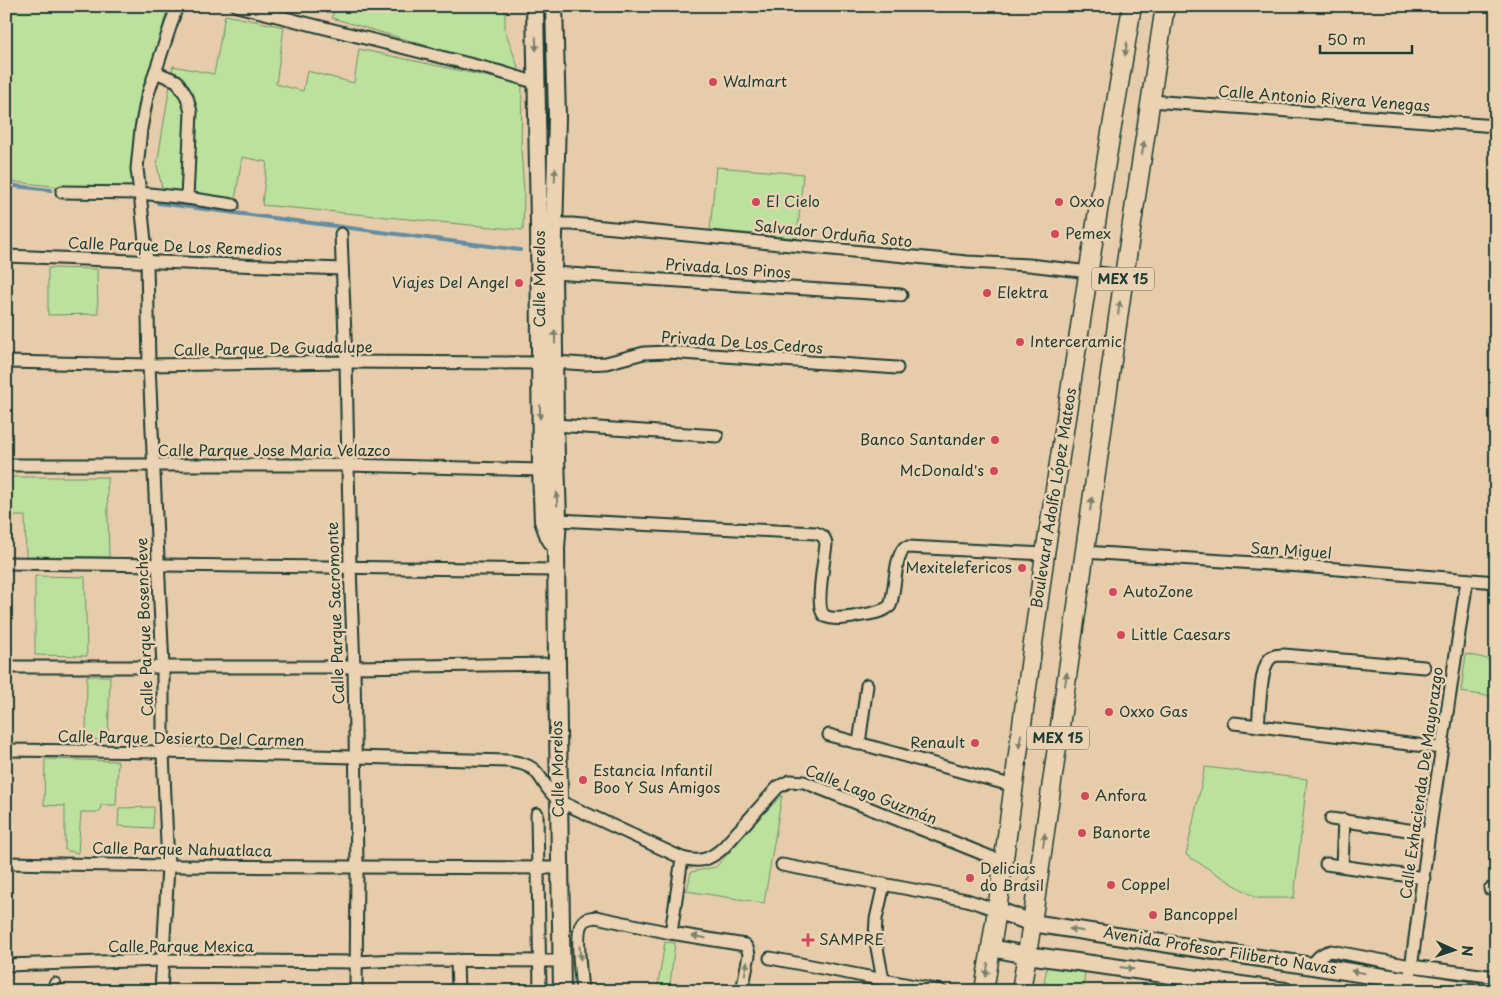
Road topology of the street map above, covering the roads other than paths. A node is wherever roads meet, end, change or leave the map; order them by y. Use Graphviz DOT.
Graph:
graph roads {
  1 [pos="177,6"];
  2 [pos="237,6"];
  3 [pos="535,6"];
  4 [pos="554,6"];
  5 [pos="1132,6"];
  6 [pos="1166,6"];
  7 [pos="284,12"];
  8 [pos="155,72"];
  9 [pos="537,83"];
  10 [pos="1150,101"];
  11 [pos="1496,126"];
  12 [pos="62,192"];
  13 [pos="140,193"];
  14 [pos="187,198"];
  15 [pos="233,205"];
  16 [pos="547,224"];
  17 [pos="341,234"];
  18 [pos="6,256"];
  19 [pos="147,261"];
  20 [pos="342,269"];
  21 [pos="1088,272"];
  22 [pos="553,273"];
  23 [pos="1124,276"];
  24 [pos="901,295"];
  25 [pos="6,362"];
  26 [pos="346,362"];
  27 [pos="548,363"];
  28 [pos="149,365"];
  29 [pos="897,368"];
  30 [pos="555,425"];
  31 [pos="717,436"];
  32 [pos="6,465"];
  33 [pos="347,465"];
  34 [pos="153,466"];
  35 [pos="541,470"];
  36 [pos="558,520"];
  37 [pos="556,548"];
  38 [pos="1084,552"];
  39 [pos="1045,554"];
  40 [pos="6,564"];
  41 [pos="158,567"];
  42 [pos="350,567"];
  43 [pos="556,570"];
  44 [pos="1467,580"];
  45 [pos="1496,582"];
  46 [pos="556,664"];
  47 [pos="6,667"];
  48 [pos="162,667"];
  49 [pos="354,667"];
  50 [pos="1424,667"];
  51 [pos="867,685"];
  52 [pos="1234,723"];
  53 [pos="1258,726"];
  54 [pos="828,735"];
  55 [pos="859,744"];
  56 [pos="1442,748"];
  57 [pos="6,750"];
  58 [pos="163,752"];
  59 [pos="355,758"];
  60 [pos="1014,786"];
  61 [pos="559,801"];
  62 [pos="537,814"];
  63 [pos="1331,819"];
  64 [pos="1344,820"];
  65 [pos="1429,833"];
  66 [pos="682,858"];
  67 [pos="1003,862"];
  68 [pos="6,863"];
  69 [pos="1326,864"];
  70 [pos="782,865"];
  71 [pos="168,866"];
  72 [pos="357,866"];
  73 [pos="1342,866"];
  74 [pos="539,868"];
  75 [pos="560,868"];
  76 [pos="1424,878"];
  77 [pos="884,884"];
  78 [pos="996,910"];
  79 [pos="1032,923"];
  80 [pos="671,933"];
  81 [pos="991,948"];
  82 [pos="1027,955"];
  83 [pos="770,958"];
  84 [pos="162,960"];
  85 [pos="457,960"];
  86 [pos="540,961"];
  87 [pos="561,961"];
  88 [pos="356,962"];
  89 [pos="6,965"];
  90 [pos="1496,977"];
  91 [pos="1409,979"];
  92 [pos="883,980"];
  93 [pos="1223,986"];
  94 [pos="161,991"];
  95 [pos="356,991"];
  96 [pos="458,991"];
  97 [pos="540,991"];
  98 [pos="562,991"];
  99 [pos="582,991"];
  100 [pos="742,991"];
  101 [pos="941,991"];
  102 [pos="984,991"];
  103 [pos="1021,991"];
  104 [pos="1285,991"];
  105 [pos="1475,991"];
  1 -- 8 [label="street, Calle Parque Bosencheve"];
  2 -- 7 [label="street"];
  3 -- 9 [label="main road, Calle Morelos, one-way"];
  16 -- 4 [label="main road, Calle Morelos, one-way"];
  5 -- 21 [label="main road, Boulevard Adolfo López Mateos / MEX 15, one-way"];
  6 -- 10 [label="main road, MEX 15"];
  7 -- 9 [label="street"];
  8 -- 13 [label="street, Calle Parque Bosencheve"];
  8 -- 14 [label="street"];
  9 -- 16 [label="main road, Calle Morelos"];
  10 -- 11 [label="street, Calle Antonio Rivera Venegas"];
  23 -- 10 [label="main road, MEX 15, one-way"];
  12 -- 13 [label="street"];
  13 -- 14 [label="street"];
  13 -- 19 [label="street, Calle Parque Bosencheve"];
  14 -- 15 [label="street"];
  16 -- 21 [label="street, Salvador Orduña Soto"];
  16 -- 22 [label="main road, Calle Morelos"];
  16 -- 27 [label="main road, Calle Morelos"];
  17 -- 20 [label="street, Calle Parque Sacromonte"];
  18 -- 19 [label="street, Calle Parque De Los Remedios"];
  19 -- 20 [label="street, Calle Parque De Los Remedios"];
  19 -- 28 [label="street, Calle Parque Bosencheve"];
  20 -- 26 [label="street, Calle Parque Sacromonte"];
  21 -- 23 [label="street, Salvador Orduña Soto"];
  21 -- 39 [label="main road, Boulevard Adolfo López Mateos / MEX 15"];
  22 -- 24 [label="street, Privada Los Pinos"];
  27 -- 22 [label="main road, Calle Morelos, one-way"];
  38 -- 23 [label="main road, MEX 15, one-way"];
  25 -- 28 [label="street, Calle Parque De Guadalupe"];
  26 -- 27 [label="street, Calle Parque De Guadalupe"];
  26 -- 28 [label="street, Calle Parque De Guadalupe"];
  26 -- 33 [label="street, Calle Parque Sacromonte"];
  27 -- 29 [label="street, Privada De Los Cedros"];
  27 -- 30 [label="main road, Calle Morelos"];
  27 -- 35 [label="main road, Calle Morelos, one-way"];
  28 -- 34 [label="street, Calle Parque Bosencheve"];
  30 -- 31 [label="street"];
  36 -- 30 [label="main road, Calle Morelos, one-way"];
  32 -- 34 [label="street, Calle Parque Jose Maria Velazco"];
  33 -- 34 [label="street, Calle Parque Jose Maria Velazco"];
  33 -- 35 [label="street, Calle Parque Jose Maria Velazco"];
  33 -- 42 [label="street, Calle Parque Sacromonte"];
  34 -- 41 [label="street, Calle Parque Bosencheve"];
  35 -- 37 [label="main road, Calle Morelos"];
  36 -- 37 [label="main road, Calle Morelos"];
  36 -- 39 [label="street"];
  37 -- 43 [label="main road, Calle Morelos"];
  38 -- 44 [label="street, San Miguel"];
  79 -- 38 [label="main road, MEX 15, one-way"];
  39 -- 60 [label="main road, Boulevard Adolfo López Mateos / MEX 15, one-way"];
  40 -- 41 [label="street"];
  41 -- 42 [label="street"];
  41 -- 48 [label="street, Calle Parque Bosencheve"];
  42 -- 43 [label="street"];
  42 -- 49 [label="street, Calle Parque Sacromonte"];
  43 -- 46 [label="main road, Calle Morelos"];
  44 -- 45 [label="street, San Miguel"];
  44 -- 56 [label="street, Calle Exhacienda De Mayorazgo"];
  46 -- 49 [label="street"];
  46 -- 61 [label="main road, Calle Morelos"];
  47 -- 48 [label="street"];
  48 -- 49 [label="street"];
  48 -- 58 [label="street, Calle Parque Bosencheve"];
  49 -- 59 [label="street, Calle Parque Sacromonte"];
  50 -- 53 [label="street"];
  51 -- 55 [label="street"];
  52 -- 53 [label="street"];
  53 -- 56 [label="street"];
  54 -- 55 [label="street"];
  55 -- 60 [label="street"];
  56 -- 65 [label="street, Calle Exhacienda De Mayorazgo"];
  57 -- 58 [label="street, Calle Parque Desierto Del Carmen"];
  58 -- 59 [label="street, Calle Parque Desierto Del Carmen"];
  58 -- 71 [label="street, Calle Parque Bosencheve"];
  59 -- 61 [label="street, Calle Parque Desierto Del Carmen"];
  59 -- 72 [label="street, Calle Parque Sacromonte"];
  60 -- 67 [label="main road, Boulevard Adolfo López Mateos / MEX 15"];
  61 -- 66 [label="street, Calle Lago Guzmán"];
  61 -- 75 [label="main road, Calle Morelos"];
  62 -- 74 [label="street"];
  63 -- 64 [label="street"];
  64 -- 65 [label="street"];
  64 -- 73 [label="street"];
  65 -- 76 [label="street, Calle Exhacienda De Mayorazgo"];
  66 -- 67 [label="street, Calle Lago Guzmán"];
  66 -- 80 [label="street"];
  67 -- 78 [label="main road, Boulevard Adolfo López Mateos / MEX 15"];
  68 -- 71 [label="street, Calle Parque Nahuatlaca"];
  69 -- 73 [label="street"];
  70 -- 77 [label="street"];
  71 -- 72 [label="street, Calle Parque Nahuatlaca"];
  71 -- 84 [label="street, Calle Parque Bosencheve"];
  72 -- 74 [label="street, Calle Parque Nahuatlaca"];
  72 -- 88 [label="street, Calle Parque Sacromonte"];
  73 -- 76 [label="street"];
  74 -- 75 [label="street, Calle Parque Nahuatlaca"];
  74 -- 86 [label="street"];
  75 -- 87 [label="main road, Calle Morelos"];
  76 -- 91 [label="street, Calle Exhacienda De Mayorazgo"];
  77 -- 78 [label="street"];
  77 -- 92 [label="street"];
  78 -- 79 [label="main road, Avenida Profesor Filiberto Navas"];
  78 -- 81 [label="main road, Boulevard Adolfo López Mateos / MEX 15"];
  79 -- 82 [label="main road, MEX 15"];
  91 -- 79 [label="main road, Avenida Profesor Filiberto Navas, one-way"];
  80 -- 99 [label="street, one-way"];
  100 -- 80 [label="street, one-way"];
  81 -- 82 [label="main road, Avenida Profesor Filiberto Navas"];
  81 -- 102 [label="main road, Boulevard Adolfo López Mateos / MEX 15, one-way"];
  82 -- 93 [label="main road, Avenida Profesor Filiberto Navas, one-way"];
  82 -- 103 [label="main road, MEX 15"];
  83 -- 92 [label="street"];
  84 -- 88 [label="street, Calle Parque Mexica"];
  84 -- 89 [label="street, Calle Parque Mexica"];
  84 -- 94 [label="street, Calle Parque Bosencheve"];
  85 -- 86 [label="street, Calle Parque Mexica"];
  85 -- 88 [label="street, Calle Parque Mexica"];
  85 -- 96 [label="street"];
  86 -- 87 [label="street, Calle Parque Mexica"];
  86 -- 97 [label="street"];
  87 -- 98 [label="main road, Calle Morelos"];
  88 -- 95 [label="street, Calle Parque Sacromonte"];
  90 -- 91 [label="street"];
  91 -- 105 [label="main road, Avenida Profesor Filiberto Navas"];
  92 -- 101 [label="street"];
  93 -- 104 [label="main road, Avenida Profesor Filiberto Navas"];
}
